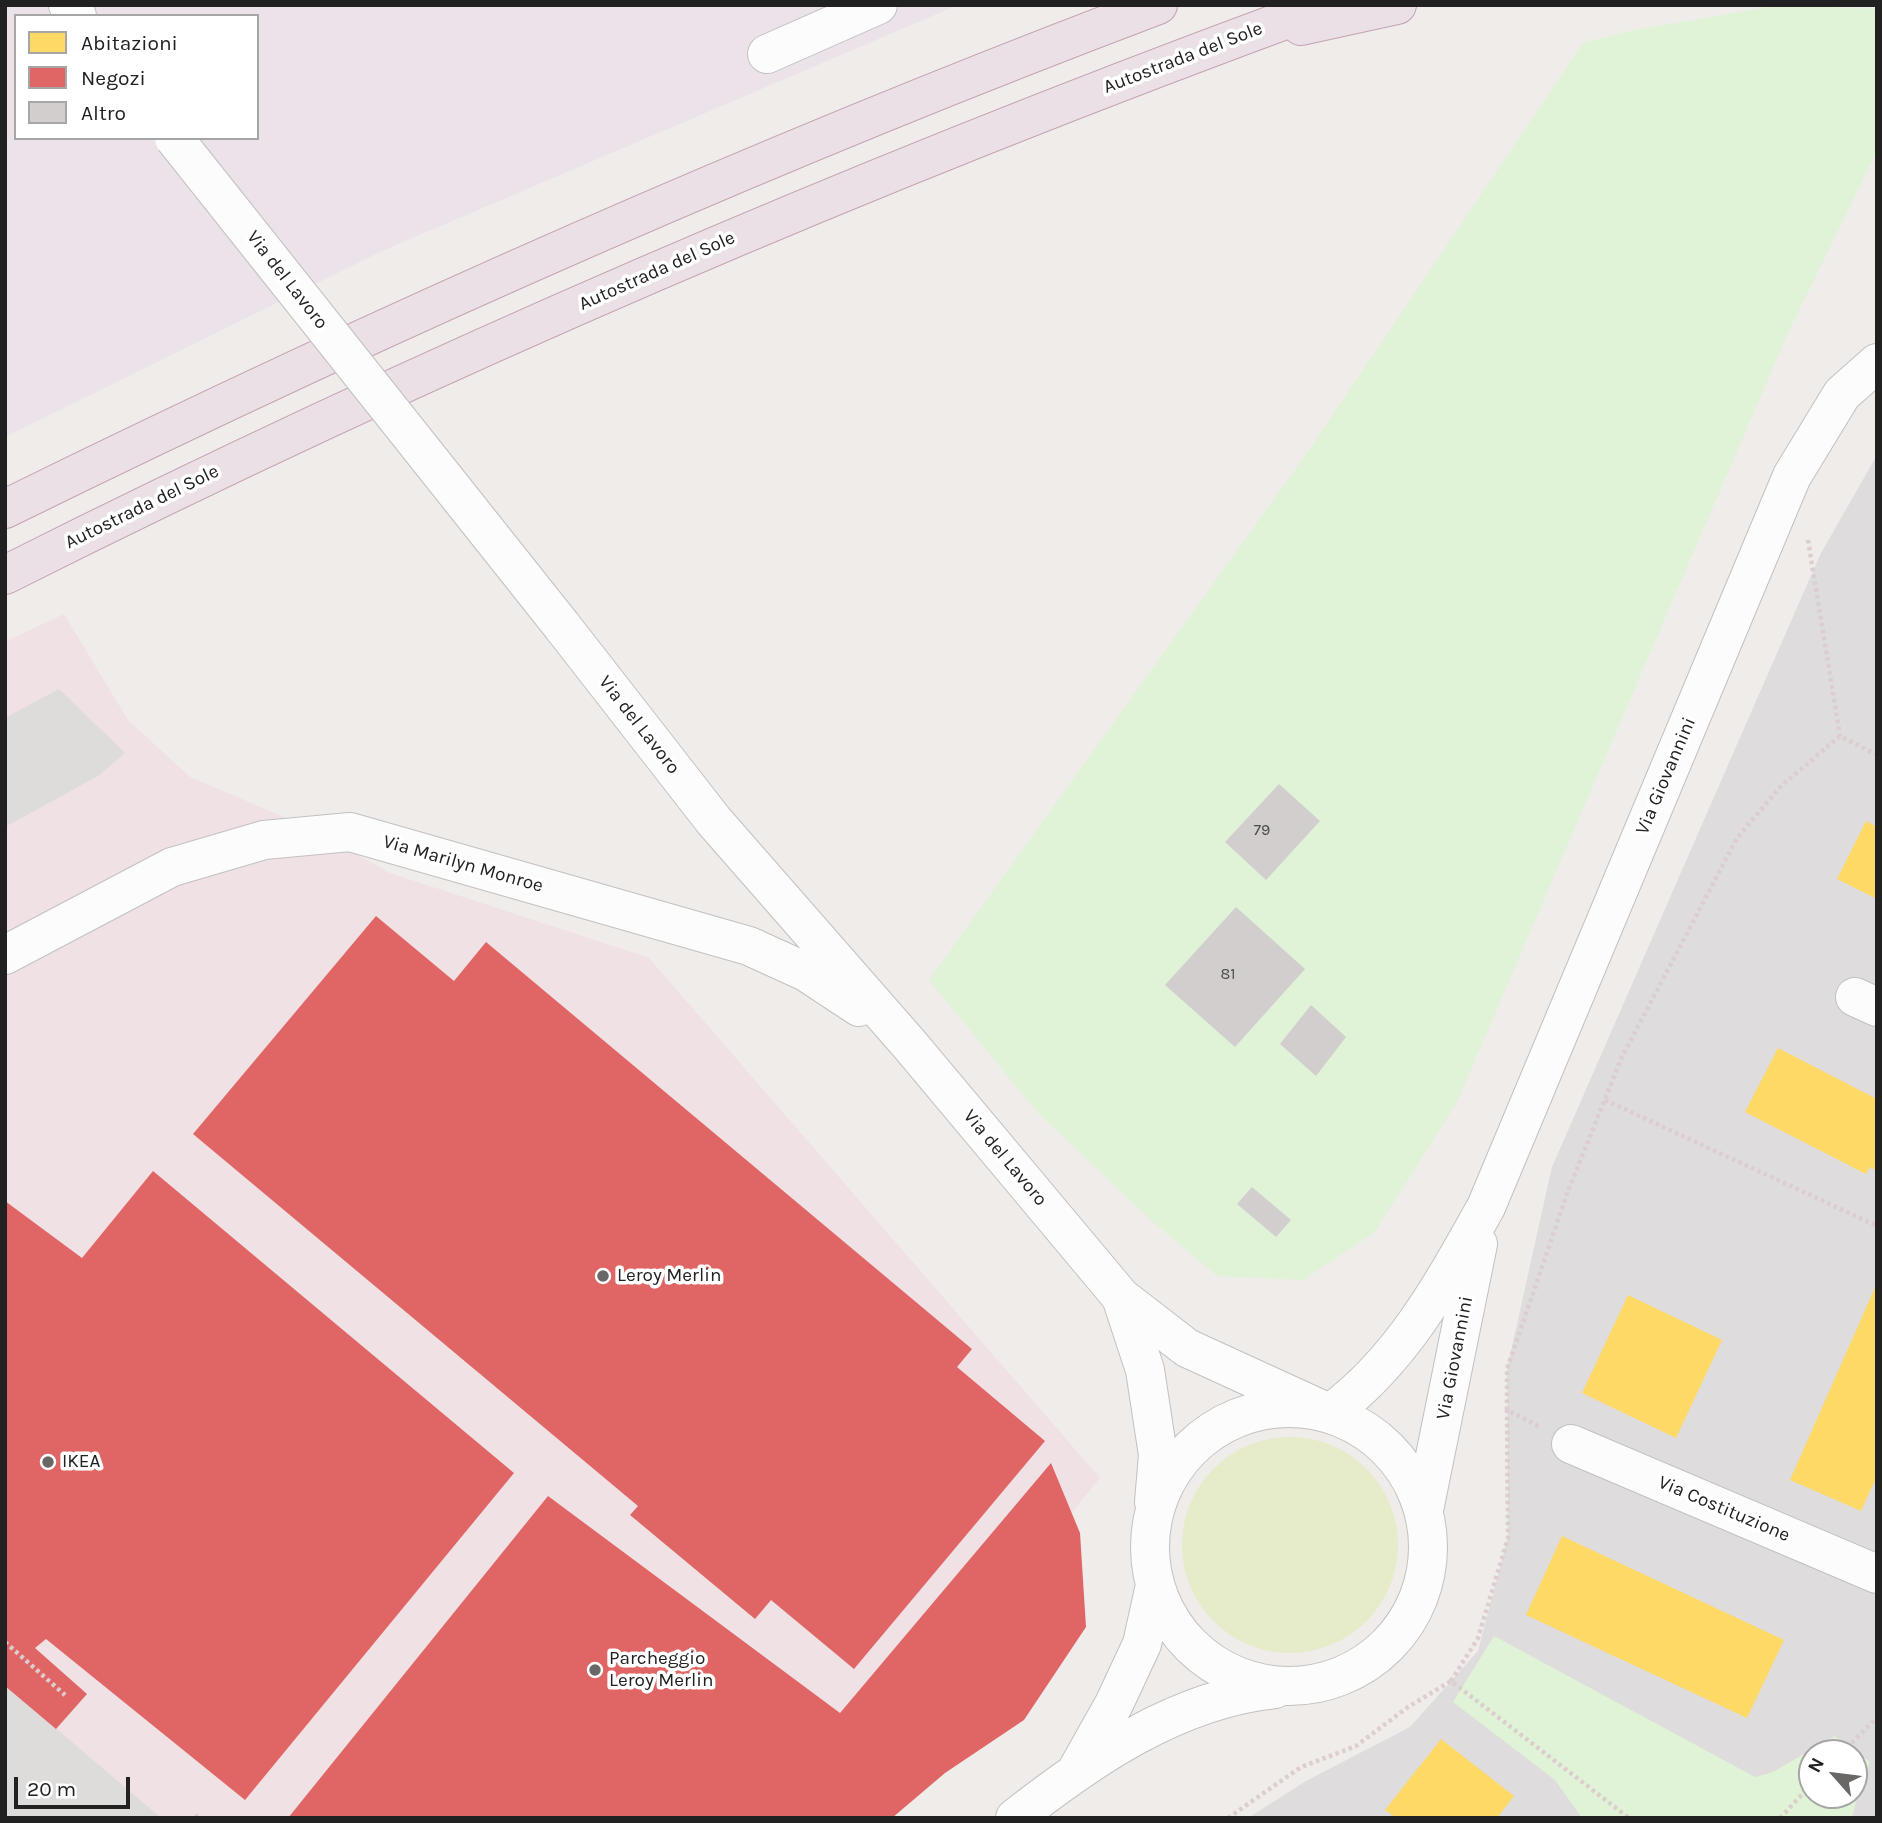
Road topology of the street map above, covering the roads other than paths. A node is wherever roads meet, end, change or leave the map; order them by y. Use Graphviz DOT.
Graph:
graph roads {
  1 [pos="878,5"];
  2 [pos="1158,5"];
  3 [pos="1326,5"];
  4 [pos="1397,5"];
  5 [pos="1220,44"];
  6 [pos="767,54"];
  7 [pos="176,140"];
  8 [pos="1877,363"];
  9 [pos="5,509"];
  10 [pos="5,575"];
  11 [pos="5,954"];
  12 [pos="910,1045"];
  13 [pos="1486,1207"];
  14 [pos="1121,1297"];
  15 [pos="1325,1410"];
  16 [pos="1571,1444"];
  17 [pos="1424,1510"];
  18 [pos="1152,1525"];
  19 [pos="1877,1574"];
  20 [pos="1155,1585"];
  21 [pos="1308,1686"];
  22 [pos="1077,1769"];
  23 [pos="1016,1818"];
  1 -- 6 [label="street"];
  2 -- 9 [label="highway"];
  3 -- 5 [label="highway, Autostrada del Sole"];
  4 -- 5 [label="highway"];
  5 -- 10 [label="highway, Autostrada del Sole"];
  7 -- 12 [label="street, Via del Lavoro, bridge"];
  8 -- 13 [label="street, Via Giovannini"];
  11 -- 12 [label="street, Via Marilyn Monroe"];
  12 -- 14 [label="street, Via del Lavoro"];
  13 -- 15 [label="street, Via Giovannini"];
  13 -- 17 [label="street, Via Giovannini"];
  14 -- 15 [label="street, Via del Lavoro"];
  14 -- 18 [label="street, Via del Lavoro"];
  15 -- 17 [label="street, Via del Lavoro"];
  15 -- 18 [label="street"];
  16 -- 19 [label="street, Via Costituzione"];
  17 -- 21 [label="street"];
  18 -- 20 [label="street"];
  20 -- 21 [label="street"];
  20 -- 22 [label="street"];
  21 -- 22 [label="street"];
  22 -- 23 [label="street"];
}
